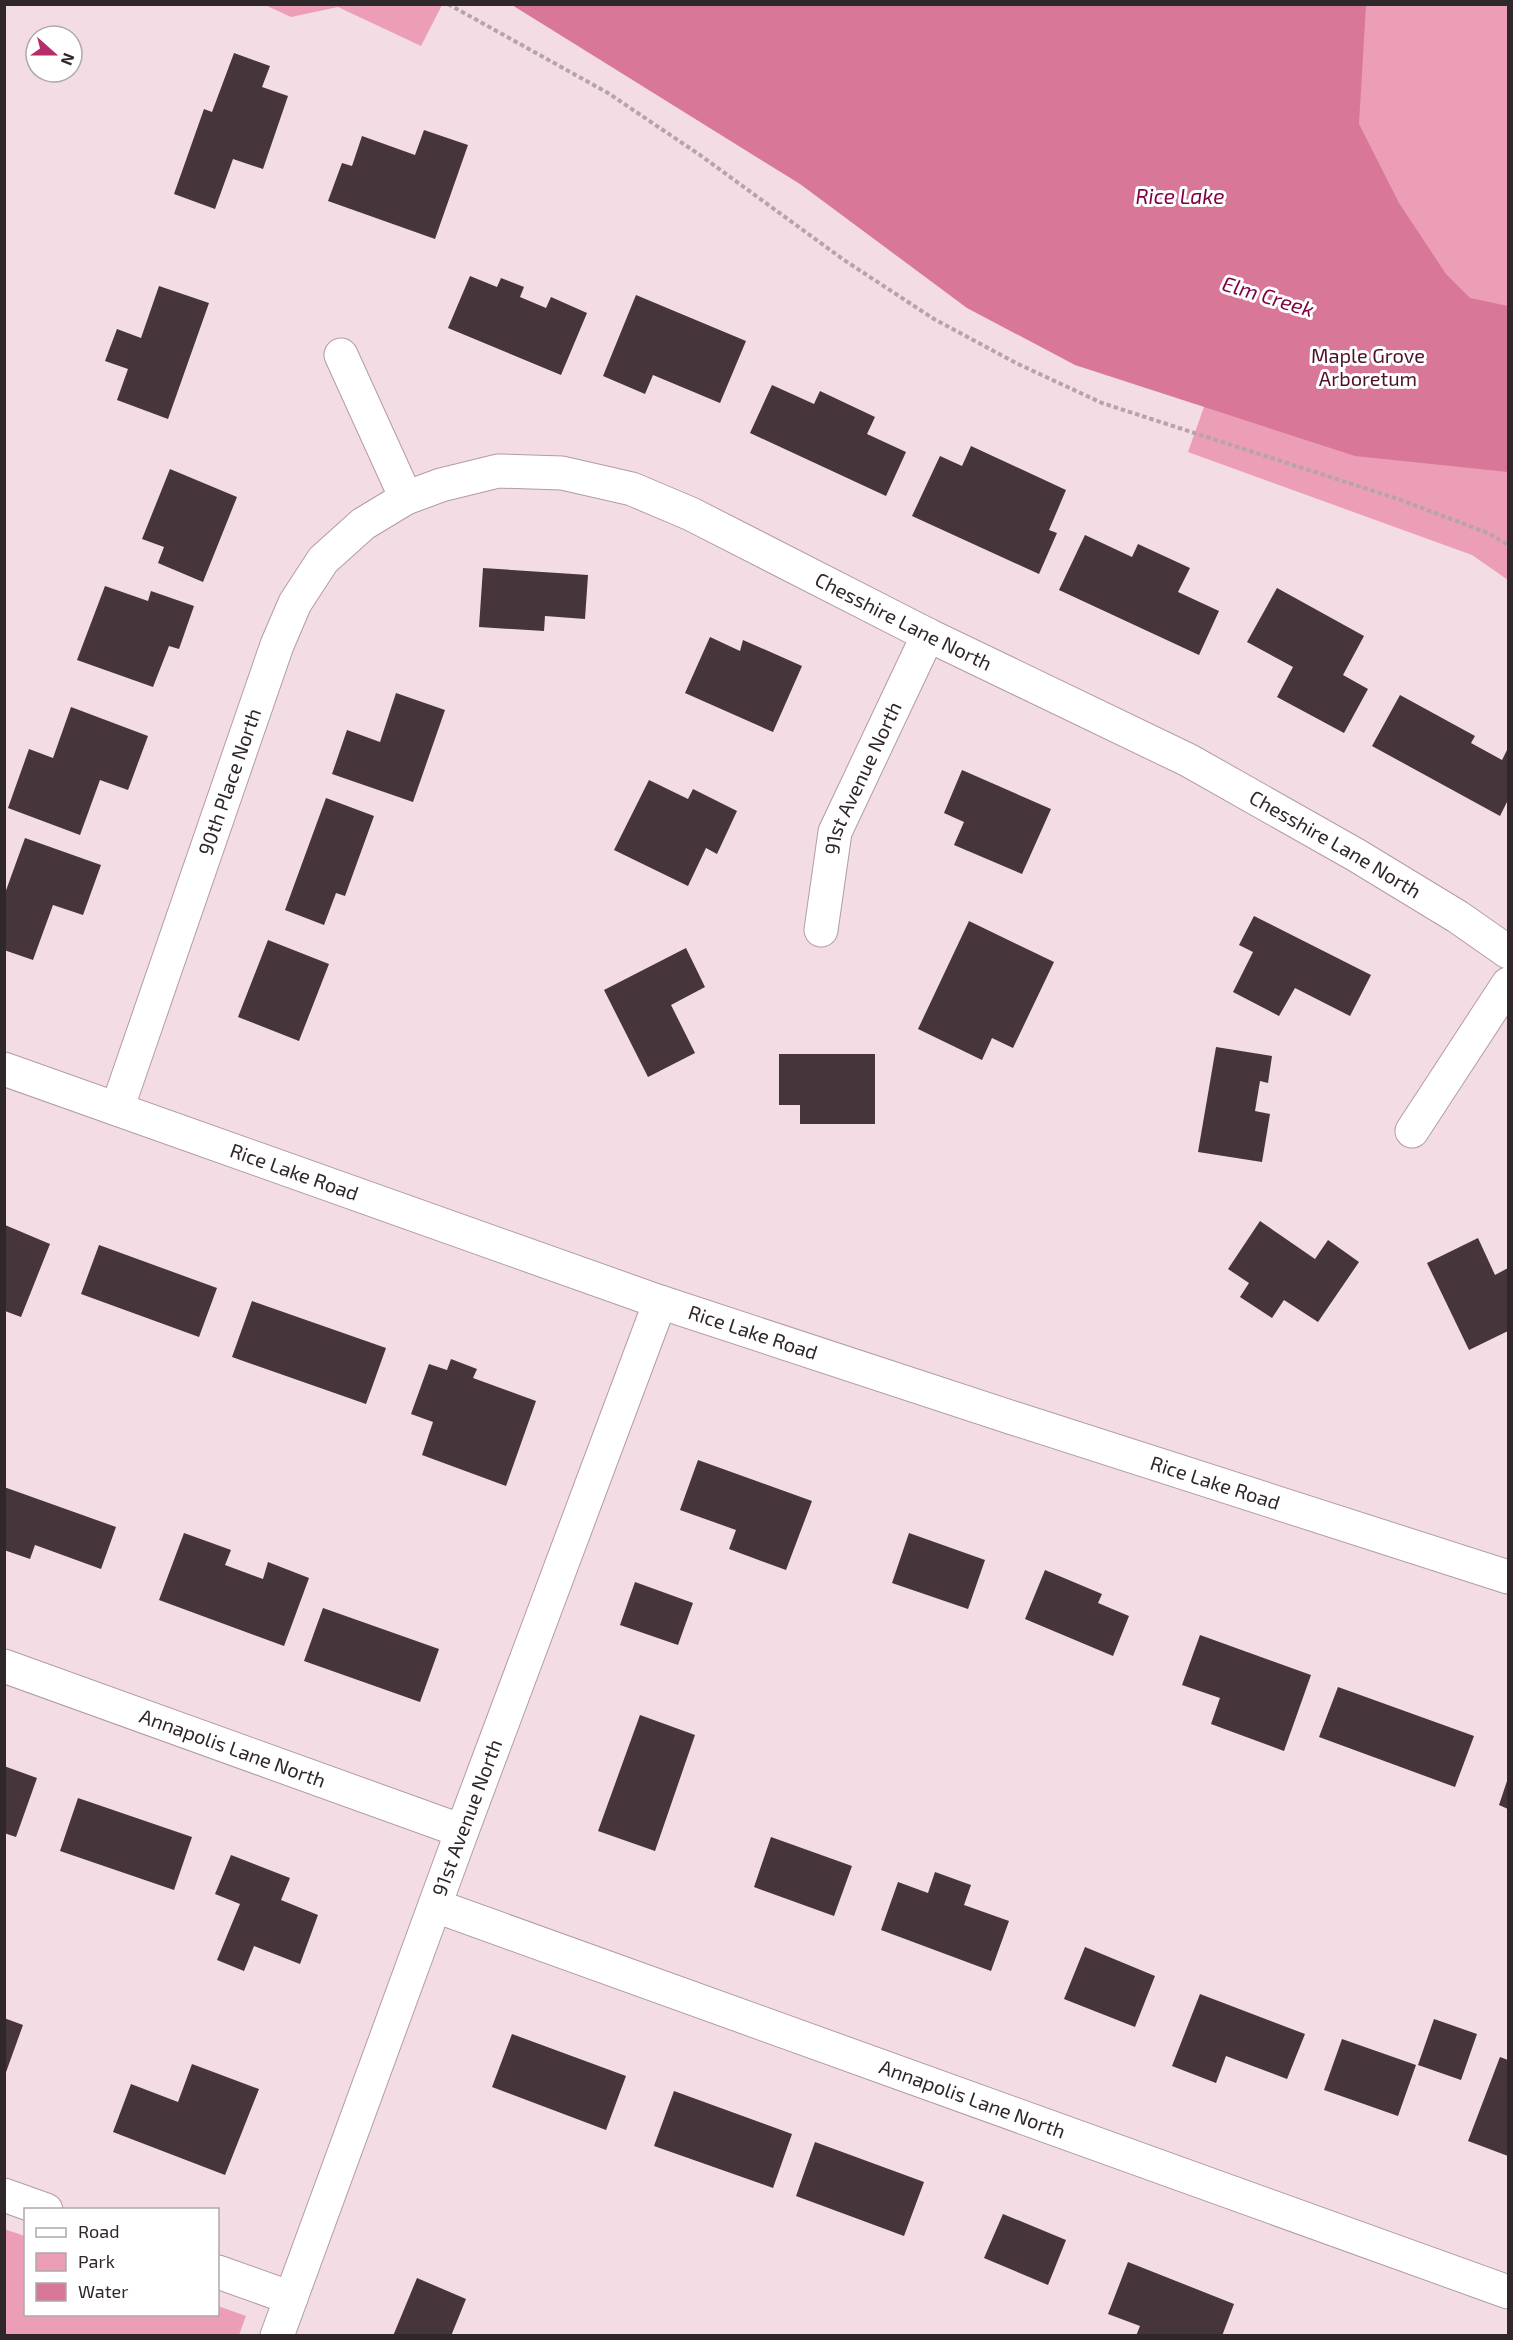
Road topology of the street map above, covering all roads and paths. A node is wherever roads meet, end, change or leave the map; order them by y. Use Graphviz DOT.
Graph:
graph roads {
  1 [pos="447,4"];
  2 [pos="340,355"];
  3 [pos="406,498"];
  4 [pos="1509,545"];
  5 [pos="928,635"];
  6 [pos="821,930"];
  7 [pos="1509,952"];
  8 [pos="1509,984"];
  9 [pos="4,1069"];
  10 [pos="117,1109"];
  11 [pos="1412,1131"];
  12 [pos="660,1302"];
  13 [pos="1509,1577"];
  14 [pos="4,1666"];
  15 [pos="462,1831"];
  16 [pos="436,1906"];
  17 [pos="4,2195"];
  18 [pos="40,2208"];
  19 [pos="219,2272"];
  20 [pos="1509,2292"];
  21 [pos="291,2298"];
  22 [pos="277,2336"];
  1 -- 4 [label="path"];
  2 -- 3 [label="street"];
  3 -- 5 [label="street, Chesshire Lane North"];
  3 -- 10 [label="street, 90th Place North"];
  5 -- 6 [label="street, 91st Avenue North"];
  5 -- 7 [label="street, Chesshire Lane North"];
  8 -- 11 [label="street"];
  9 -- 10 [label="street, Rice Lake Road"];
  10 -- 12 [label="street, Rice Lake Road"];
  12 -- 13 [label="street, Rice Lake Road"];
  12 -- 15 [label="street, 91st Avenue North"];
  14 -- 15 [label="street, Annapolis Lane North"];
  15 -- 16 [label="street, 91st Avenue North"];
  16 -- 20 [label="street, Annapolis Lane North"];
  16 -- 21 [label="street, 91st Avenue North"];
  17 -- 18 [label="street"];
  19 -- 21 [label="street"];
  21 -- 22 [label="street, 91st Avenue North"];
}
